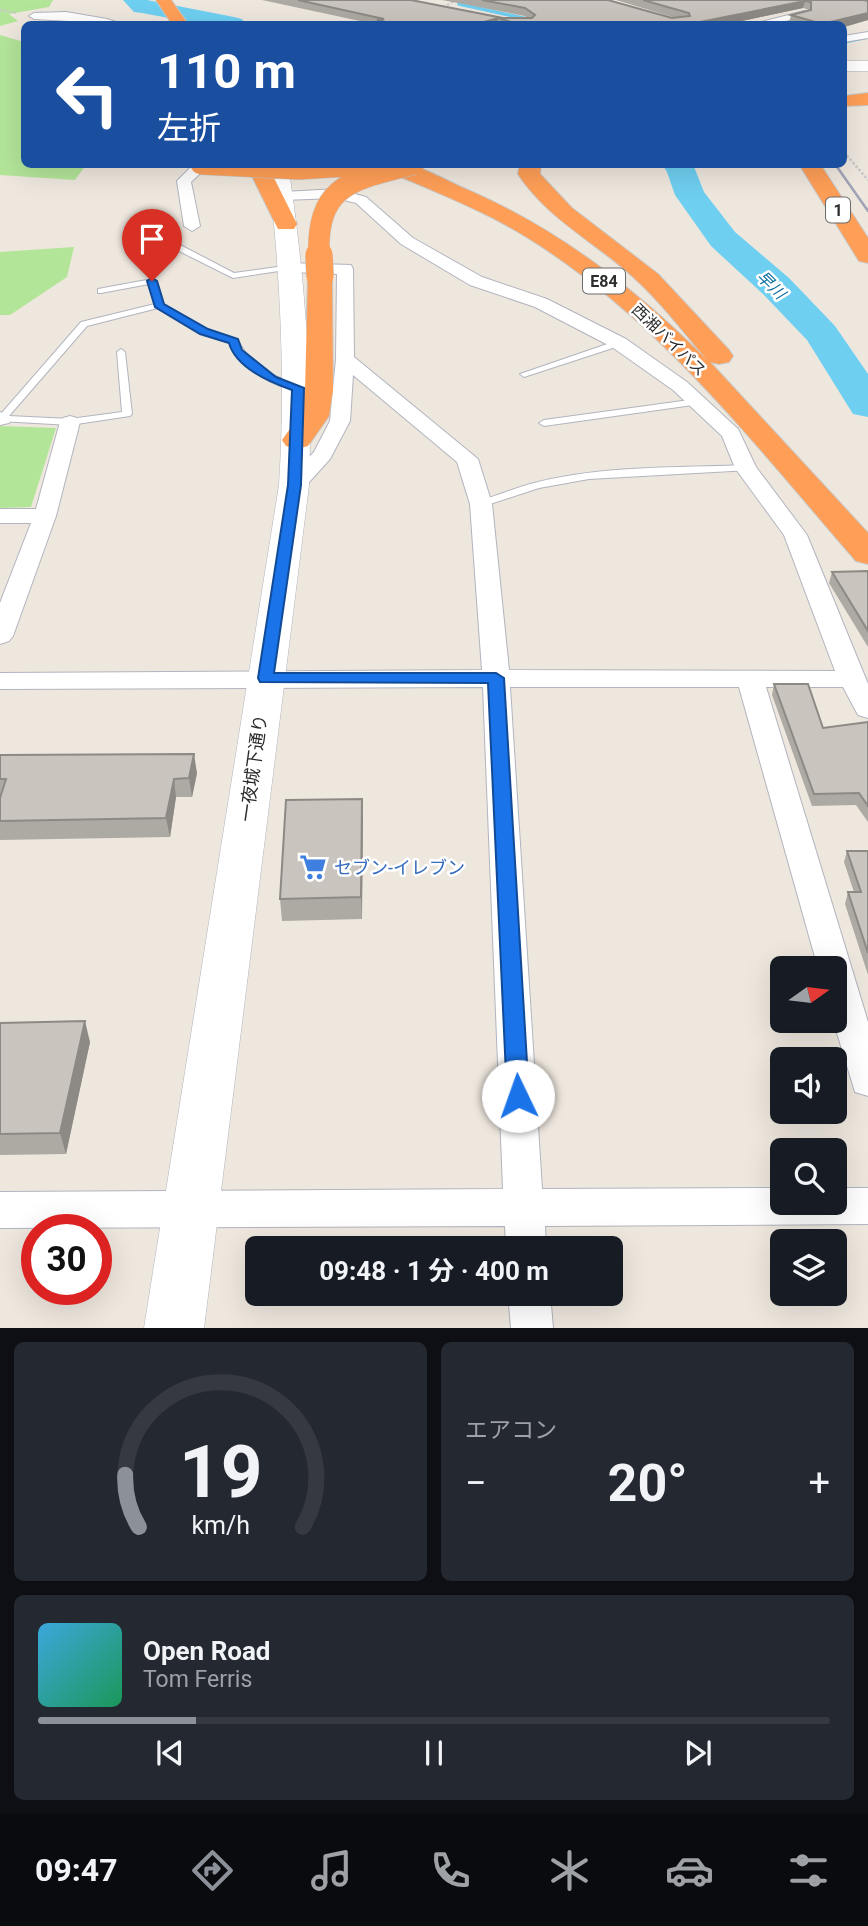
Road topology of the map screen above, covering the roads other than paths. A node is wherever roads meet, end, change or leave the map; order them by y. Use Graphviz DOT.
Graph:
graph roads {
  1 [pos="164,0"];
  2 [pos="182,0"];
  3 [pos="804,14"];
  4 [pos="34,16"];
  5 [pos="102,21"];
  6 [pos="178,21"];
  7 [pos="196,21"];
  8 [pos="772,21"];
  9 [pos="868,35"];
  10 [pos="847,38"];
  11 [pos="847,66"];
  12 [pos="868,66"];
  13 [pos="868,87"];
  14 [pos="847,88"];
  15 [pos="868,93"];
  16 [pos="847,94"];
  17 [pos="868,99"];
  18 [pos="847,101"];
  19 [pos="198,168"];
  20 [pos="259,168"];
  21 [pos="280,168"];
  22 [pos="315,168"];
  23 [pos="347,168"];
  24 [pos="399,168"];
  25 [pos="399,168"];
  26 [pos="421,168"];
  27 [pos="530,168"];
  28 [pos="812,168"];
  29 [pos="462,190"];
  30 [pos="282,195"];
  31 [pos="192,226"];
  32 [pos="158,237"];
  33 [pos="868,257"];
  34 [pos="306,271"];
  35 [pos="102,291"];
  36 [pos="159,305"];
  37 [pos="619,343"];
  38 [pos="121,352"];
  39 [pos="345,359"];
  40 [pos="725,363"];
  41 [pos="524,374"];
  42 [pos="298,388"];
  43 [pos="729,400"];
  44 [pos="697,402"];
  45 [pos="1,419"];
  46 [pos="70,422"];
  47 [pos="544,423"];
  48 [pos="297,440"];
  49 [pos="746,468"];
  50 [pos="294,485"];
  51 [pos="481,504"];
  52 [pos="868,515"];
  53 [pos="0,516"];
  54 [pos="45,516"];
  55 [pos="868,554"];
  56 [pos="0,636"];
  57 [pos="266,678"];
  58 [pos="496,678"];
  59 [pos="750,678"];
  60 [pos="852,679"];
  61 [pos="0,681"];
  62 [pos="868,709"];
  63 [pos="858,1012"];
  64 [pos="868,1082"];
  65 [pos="868,1206"];
  66 [pos="523,1208"];
  67 [pos="191,1209"];
  68 [pos="0,1210"];
  69 [pos="525,1236"];
  70 [pos="530,1306"];
  71 [pos="174,1328"];
  72 [pos="532,1328"];
  1 -- 6 [label="highway"];
  2 -- 7 [label="highway"];
  3 -- 8 [label="street"];
  4 -- 5 [label="street"];
  9 -- 10 [label="street"];
  11 -- 12 [label="street"];
  13 -- 14 [label="highway"];
  15 -- 16 [label="highway"];
  17 -- 18 [label="highway"];
  19 -- 31 [label="street"];
  20 -- 30 [label="highway"];
  21 -- 22 [label="highway, bridge"];
  23 -- 43 [label="highway"];
  24 -- 29 [label="highway, 西湘バイパス / E84"];
  25 -- 34 [label="highway, bridge"];
  26 -- 29 [label="highway, 西湘バイパス / E84"];
  27 -- 40 [label="highway"];
  28 -- 33 [label="highway, 1"];
  29 -- 40 [label="highway, 西湘バイパス / E84"];
  29 -- 43 [label="highway, 西湘バイパス / E84"];
  30 -- 34 [label="street, 一夜城下通り"];
  30 -- 37 [label="street"];
  32 -- 34 [label="lane"];
  34 -- 39 [label="street"];
  34 -- 42 [label="street, 一夜城下通り"];
  34 -- 48 [label="highway"];
  35 -- 36 [label="lane"];
  36 -- 42 [label="lane"];
  36 -- 45 [label="lane"];
  37 -- 41 [label="lane"];
  37 -- 44 [label="street"];
  38 -- 46 [label="lane"];
  39 -- 50 [label="street"];
  39 -- 51 [label="street"];
  40 -- 52 [label="highway, 西湘バイパス / E84"];
  42 -- 48 [label="street, 一夜城下通り"];
  43 -- 55 [label="highway, 西湘バイパス / E84"];
  44 -- 47 [label="lane"];
  44 -- 49 [label="street"];
  45 -- 46 [label="lane"];
  46 -- 54 [label="street"];
  48 -- 50 [label="street, 一夜城下通り"];
  49 -- 51 [label="lane"];
  49 -- 60 [label="street"];
  50 -- 57 [label="street, 一夜城下通り"];
  51 -- 58 [label="street"];
  53 -- 54 [label="street"];
  54 -- 56 [label="street"];
  57 -- 58 [label="street"];
  57 -- 61 [label="street"];
  57 -- 67 [label="street, 一夜城下通り"];
  58 -- 59 [label="street"];
  58 -- 66 [label="street"];
  59 -- 60 [label="street"];
  59 -- 63 [label="street"];
  60 -- 62 [label="street"];
  63 -- 64 [label="street"];
  65 -- 66 [label="street"];
  66 -- 67 [label="street"];
  66 -- 69 [label="street"];
  67 -- 68 [label="street"];
  67 -- 71 [label="street, 一夜城下通り"];
  70 -- 72 [label="street"];
}
